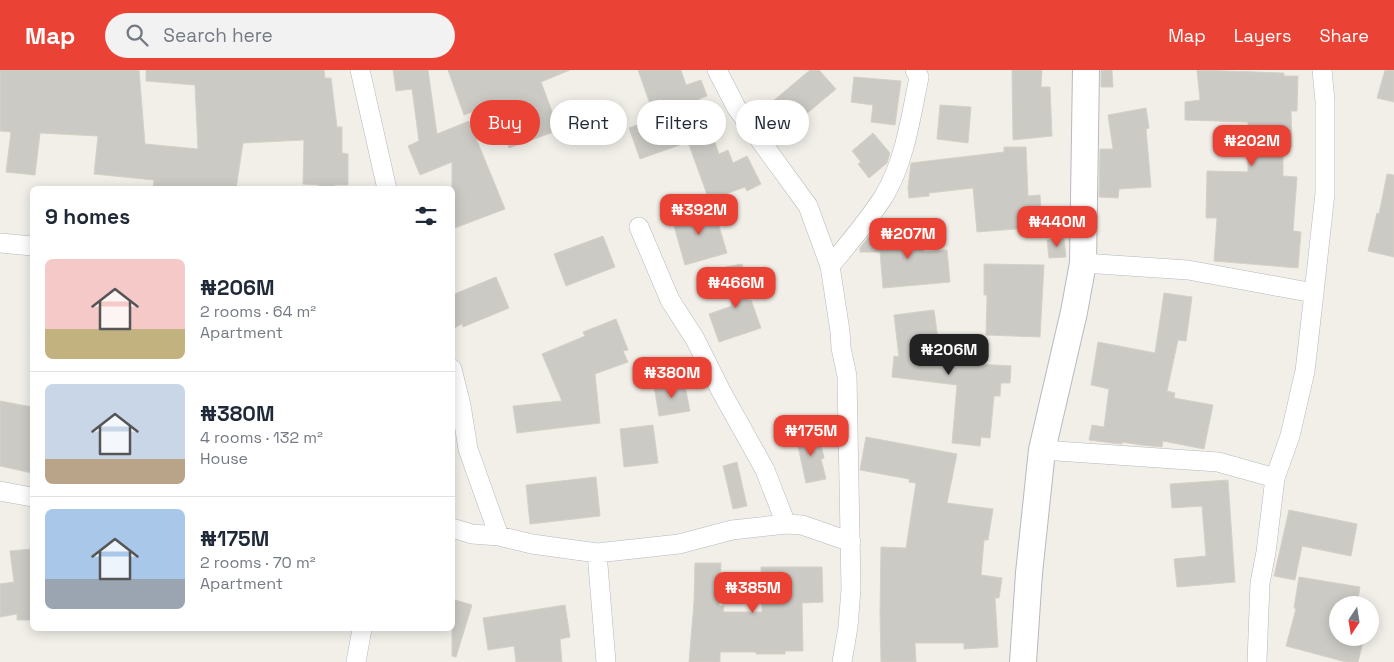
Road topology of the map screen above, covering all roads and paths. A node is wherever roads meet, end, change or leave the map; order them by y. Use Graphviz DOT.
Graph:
graph roads {
  1 [pos="360,70"];
  2 [pos="717,70"];
  3 [pos="915,70"];
  4 [pos="1086,70"];
  5 [pos="1322,70"];
  6 [pos="386,186"];
  7 [pos="639,227"];
  8 [pos="0,243"];
  9 [pos="30,246"];
  10 [pos="1083,263"];
  11 [pos="830,266"];
  12 [pos="1314,293"];
  13 [pos="455,381"];
  14 [pos="1042,450"];
  15 [pos="1275,478"];
  16 [pos="0,491"];
  17 [pos="30,497"];
  18 [pos="786,524"];
  19 [pos="455,529"];
  20 [pos="499,536"];
  21 [pos="851,542"];
  22 [pos="597,553"];
  23 [pos="362,631"];
  24 [pos="356,662"];
  25 [pos="606,662"];
  26 [pos="842,662"];
  27 [pos="1023,662"];
  28 [pos="1257,662"];
  1 -- 6 [label="street"];
  2 -- 11 [label="street"];
  3 -- 11 [label="street"];
  4 -- 10 [label="street"];
  5 -- 12 [label="street"];
  7 -- 18 [label="street"];
  8 -- 9 [label="street"];
  10 -- 12 [label="street"];
  10 -- 14 [label="street"];
  11 -- 21 [label="street"];
  12 -- 15 [label="street"];
  13 -- 20 [label="street"];
  14 -- 15 [label="street"];
  14 -- 27 [label="street"];
  15 -- 28 [label="street"];
  16 -- 17 [label="street"];
  18 -- 21 [label="street"];
  18 -- 22 [label="street"];
  19 -- 20 [label="street"];
  20 -- 22 [label="street"];
  21 -- 26 [label="street"];
  22 -- 25 [label="street"];
  23 -- 24 [label="street"];
}
